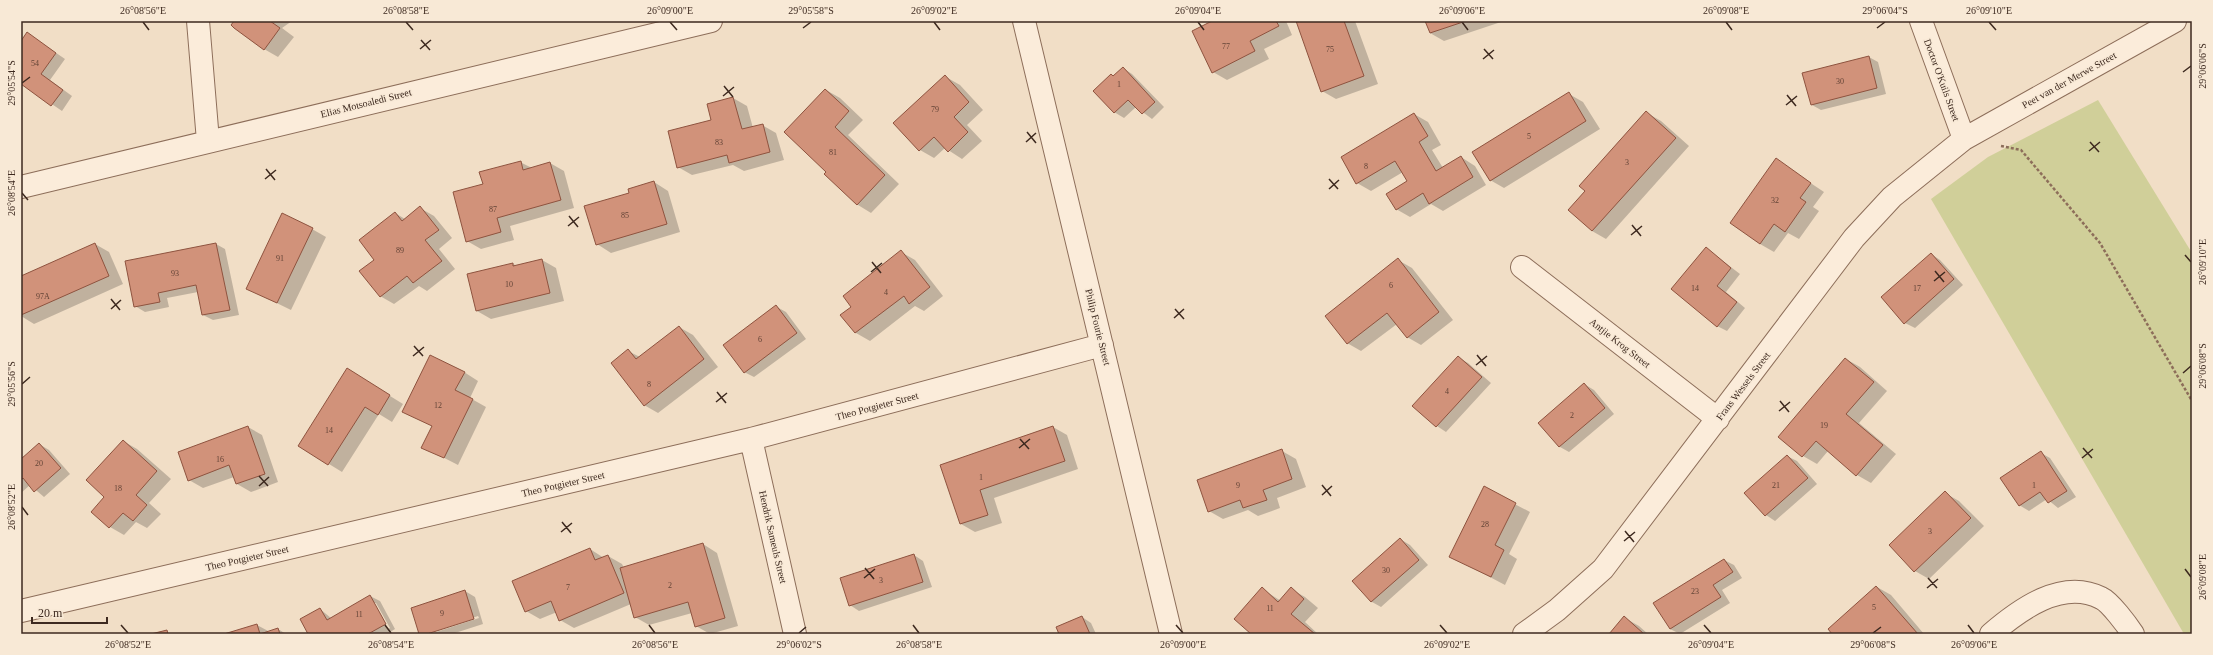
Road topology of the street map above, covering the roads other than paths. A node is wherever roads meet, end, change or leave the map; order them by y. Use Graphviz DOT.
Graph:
graph roads {
  1 [pos="198,21"];
  2 [pos="711,21"];
  3 [pos="1024,21"];
  4 [pos="1921,21"];
  5 [pos="2175,21"];
  6 [pos="1964,139"];
  7 [pos="208,142"];
  8 [pos="21,187"];
  9 [pos="1522,267"];
  10 [pos="1102,345"];
  11 [pos="1718,419"];
  12 [pos="751,440"];
  13 [pos="21,611"];
  14 [pos="795,634"];
  15 [pos="1171,634"];
  16 [pos="1524,634"];
  17 [pos="1991,634"];
  18 [pos="2133,634"];
  1 -- 7 [label="street"];
  2 -- 7 [label="street, Elias Motsoaledi Street"];
  3 -- 10 [label="street, Philip Fourie Street"];
  4 -- 6 [label="street, Doctor O'Kuils Street"];
  5 -- 6 [label="street, Peet van der Merwe Street"];
  6 -- 11 [label="street, Frans Wessels Street"];
  7 -- 8 [label="street, Elias Motsoaledi Street"];
  9 -- 11 [label="street, Antjie Krog Street"];
  10 -- 12 [label="street, Theo Potgieter Street"];
  10 -- 15 [label="street, Philip Fourie Street"];
  11 -- 16 [label="street, Frans Wessels Street"];
  12 -- 13 [label="street, Theo Potgieter Street"];
  12 -- 14 [label="street, Hendrik Sameuls Street"];
  17 -- 18 [label="street"];
}
